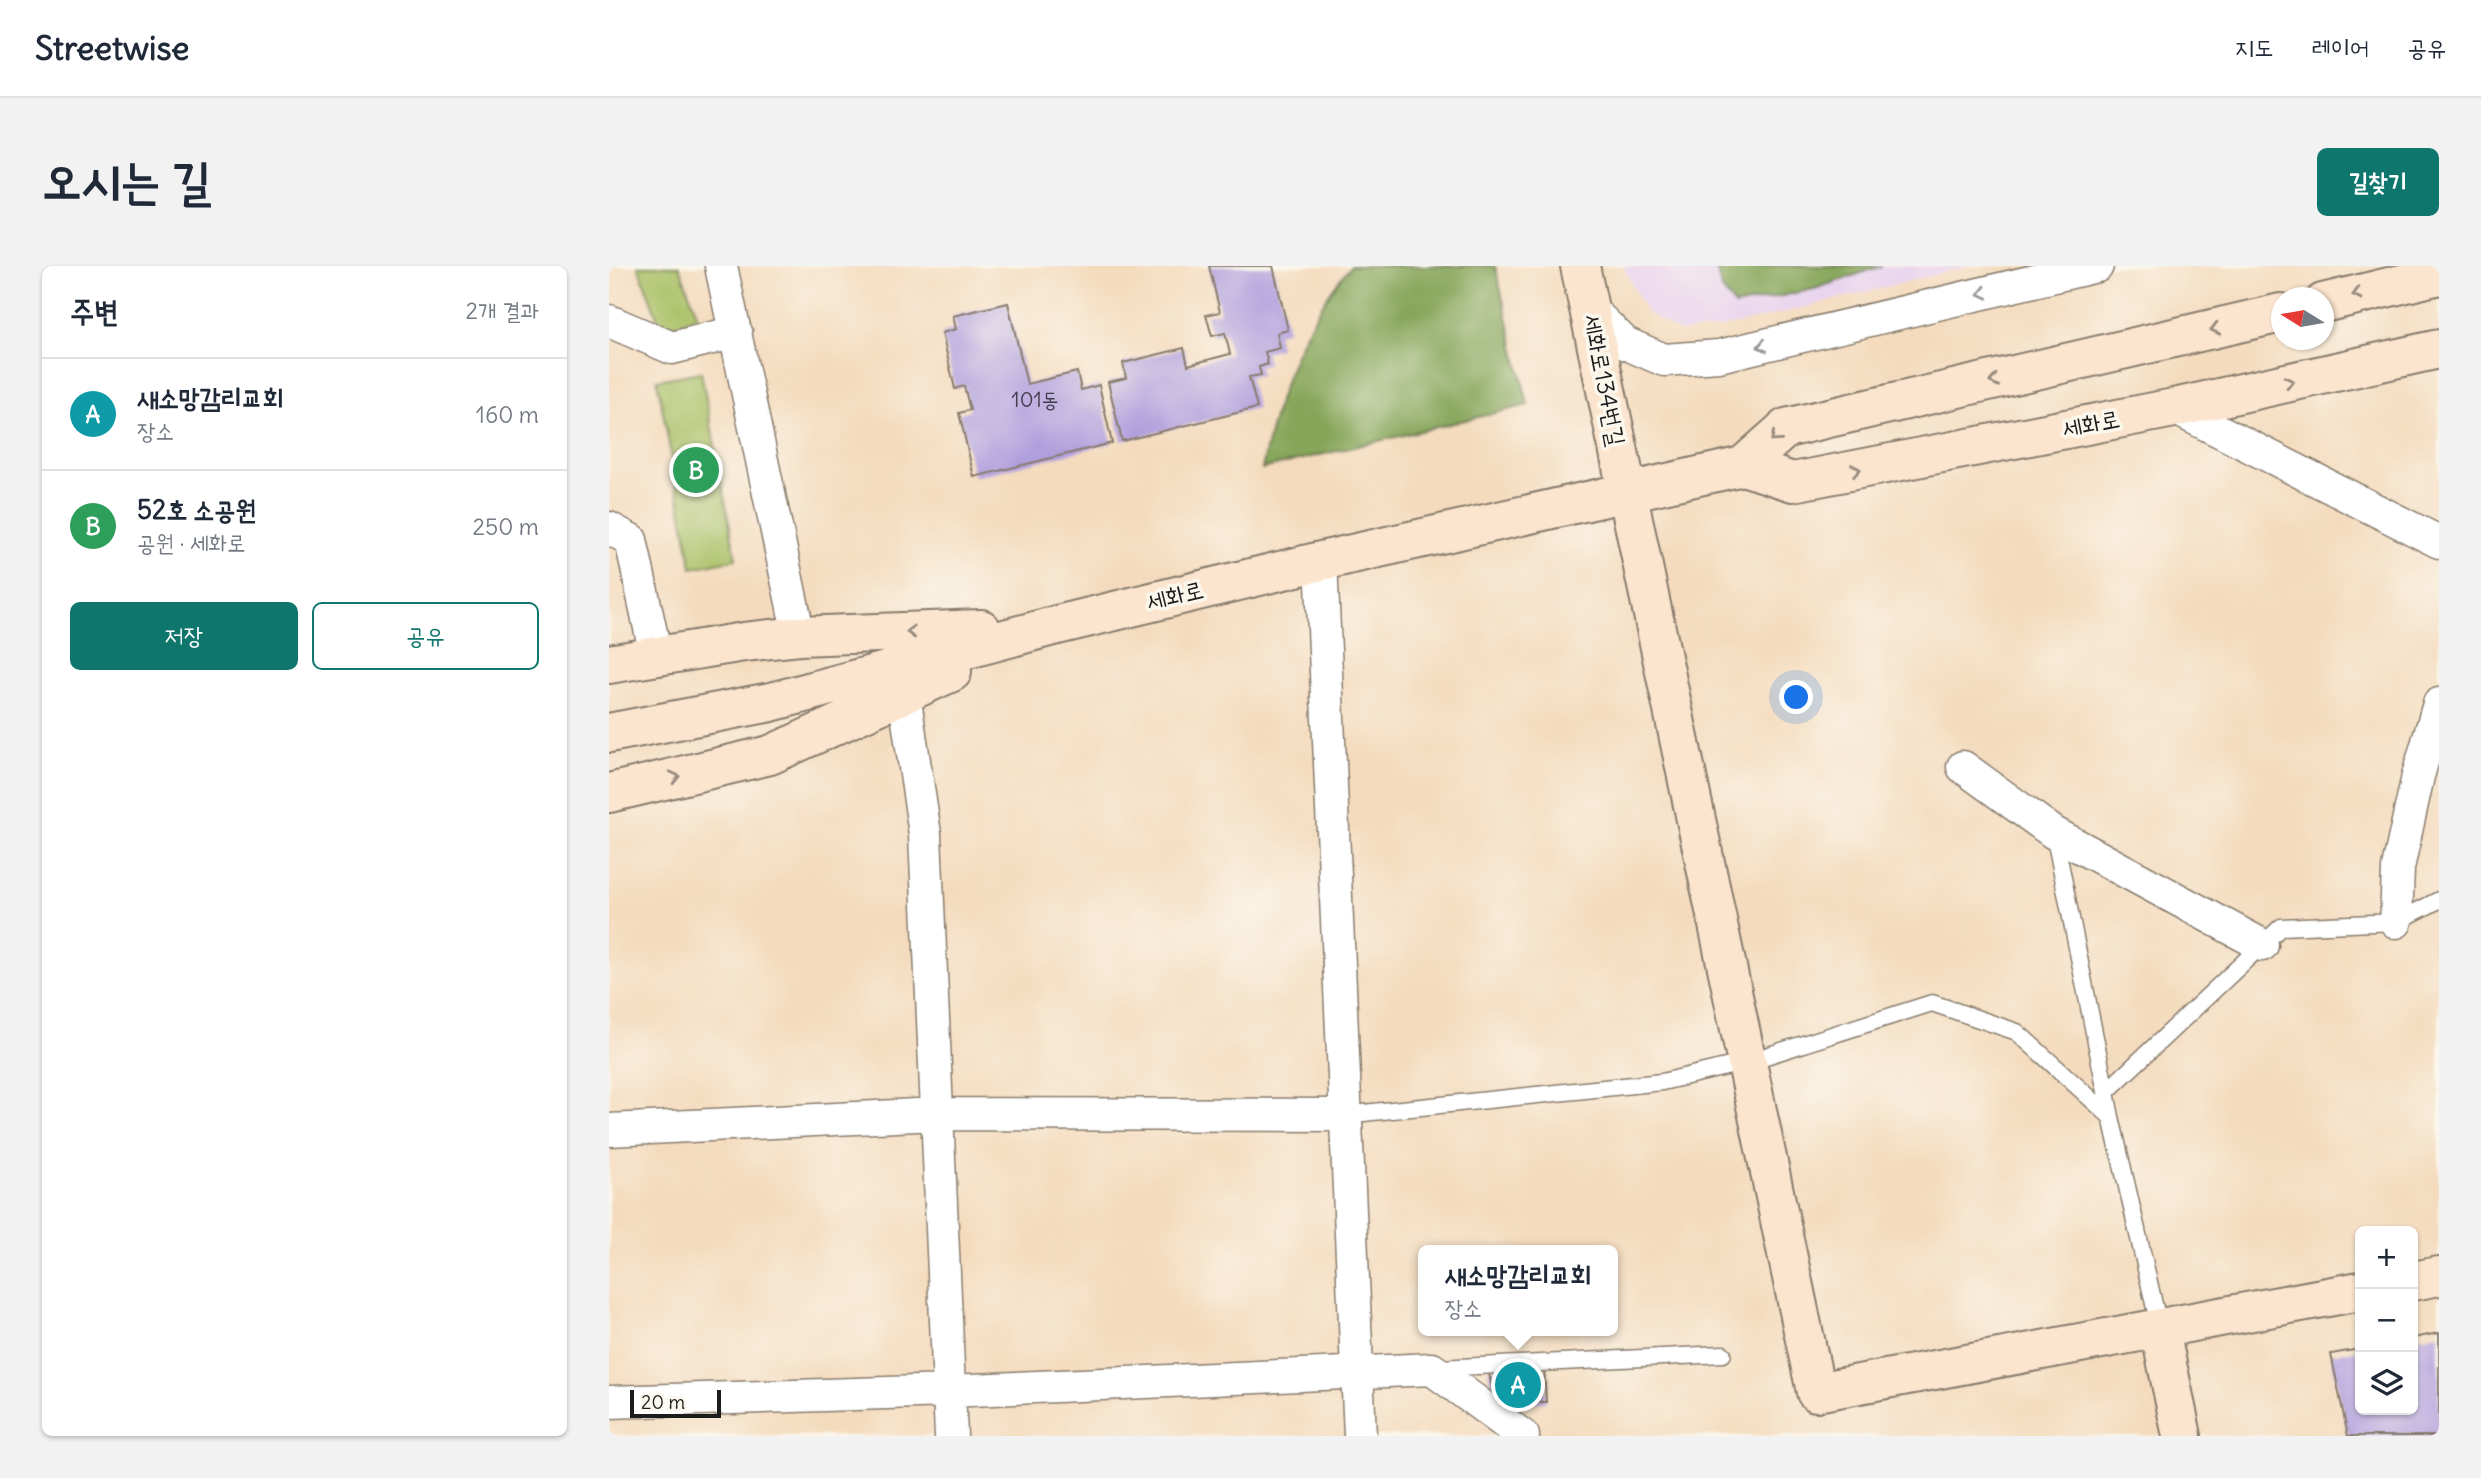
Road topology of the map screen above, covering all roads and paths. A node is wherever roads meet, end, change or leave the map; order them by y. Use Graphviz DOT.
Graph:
graph roads {
  1 [pos="721,266"];
  2 [pos="1580,266"];
  3 [pos="2097,266"];
  4 [pos="2439,275"];
  5 [pos="2334,300"];
  6 [pos="1591,310"];
  7 [pos="2271,315"];
  8 [pos="609,321"];
  9 [pos="736,332"];
  10 [pos="2439,349"];
  11 [pos="2174,408"];
  12 [pos="1743,466"];
  13 [pos="1627,494"];
  14 [pos="609,528"];
  15 [pos="2439,542"];
  16 [pos="1321,561"];
  17 [pos="1053,626"];
  18 [pos="799,636"];
  19 [pos="656,656"];
  20 [pos="609,664"];
  21 [pos="904,694"];
  22 [pos="2439,704"];
  23 [pos="609,733"];
  24 [pos="1963,767"];
  25 [pos="609,793"];
  26 [pos="2054,833"];
  27 [pos="2439,900"];
  28 [pos="2396,922"];
  29 [pos="2262,944"];
  30 [pos="1747,1062"];
  31 [pos="2106,1092"];
  32 [pos="937,1114"];
  33 [pos="1344,1115"];
  34 [pos="2111,1117"];
  35 [pos="609,1130"];
  36 [pos="2439,1276"];
  37 [pos="2418,1280"];
  38 [pos="2355,1293"];
  39 [pos="2160,1330"];
  40 [pos="1723,1354"];
  41 [pos="1432,1369"];
  42 [pos="1357,1374"];
  43 [pos="949,1391"];
  44 [pos="609,1402"];
  45 [pos="951,1436"];
  46 [pos="1360,1436"];
  47 [pos="1523,1436"];
  48 [pos="2182,1436"];
  1 -- 9 [label="street"];
  2 -- 6 [label="main road, 세화로134번길"];
  3 -- 6 [label="street, one-way"];
  4 -- 5 [label="main road, one-way"];
  6 -- 13 [label="main road, 세화로134번길"];
  7 -- 12 [label="main road, 세화로, one-way"];
  8 -- 9 [label="street"];
  9 -- 18 [label="street"];
  11 -- 10 [label="main road, 세화로, one-way"];
  12 -- 11 [label="main road, 세화로, one-way"];
  11 -- 15 [label="street"];
  12 -- 13 [label="main road, 세화로"];
  13 -- 16 [label="main road, 세화로"];
  13 -- 30 [label="main road, 세화로134번길"];
  14 -- 19 [label="street"];
  16 -- 17 [label="main road, 세화로"];
  16 -- 33 [label="street"];
  17 -- 18 [label="main road, one-way"];
  17 -- 21 [label="main road"];
  17 -- 23 [label="main road, 세화로"];
  18 -- 19 [label="main road"];
  19 -- 20 [label="main road"];
  25 -- 21 [label="main road, one-way"];
  21 -- 32 [label="street"];
  22 -- 28 [label="street"];
  24 -- 26 [label="street"];
  26 -- 29 [label="street"];
  26 -- 31 [label="lane"];
  27 -- 28 [label="lane"];
  28 -- 29 [label="lane"];
  29 -- 31 [label="lane"];
  30 -- 33 [label="lane"];
  30 -- 34 [label="lane"];
  30 -- 39 [label="main road, 세화로134번길"];
  31 -- 34 [label="lane"];
  32 -- 33 [label="street"];
  32 -- 35 [label="street"];
  32 -- 43 [label="street"];
  33 -- 42 [label="street"];
  34 -- 39 [label="lane"];
  36 -- 37 [label="main road"];
  38 -- 39 [label="main road"];
  39 -- 48 [label="main road"];
  40 -- 41 [label="lane"];
  41 -- 42 [label="street"];
  41 -- 47 [label="street"];
  42 -- 43 [label="street"];
  42 -- 46 [label="street"];
  43 -- 44 [label="street"];
  43 -- 45 [label="street"];
}
